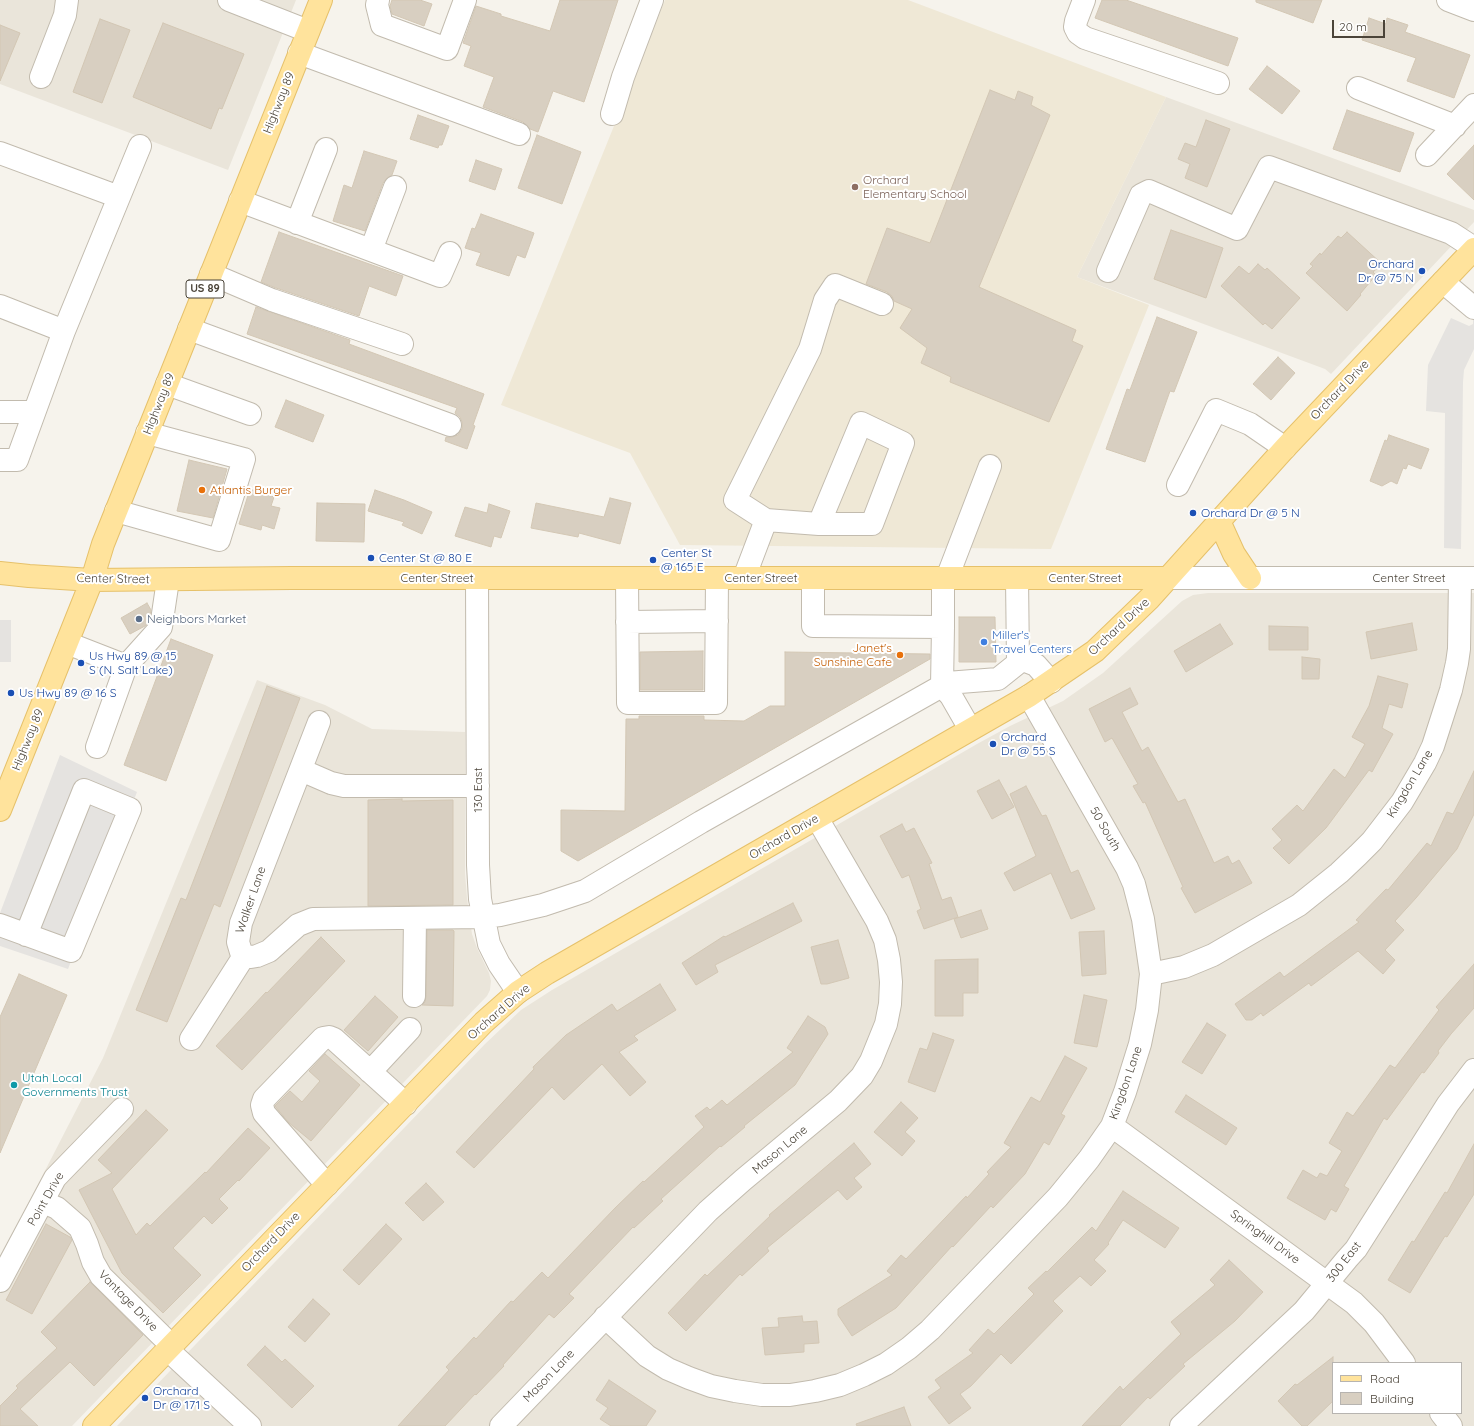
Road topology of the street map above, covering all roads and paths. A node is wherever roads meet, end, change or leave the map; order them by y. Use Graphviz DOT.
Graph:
graph roads {
  1 [pos="67,0"];
  2 [pos="320,0"];
  3 [pos="378,0"];
  4 [pos="464,0"];
  5 [pos="652,0"];
  6 [pos="1084,0"];
  7 [pos="1448,0"];
  8 [pos="241,2"];
  9 [pos="1474,10"];
  10 [pos="308,31"];
  11 [pos="299,53"];
  12 [pos="41,77"];
  13 [pos="1218,83"];
  14 [pos="1358,88"];
  15 [pos="1474,105"];
  16 [pos="612,114"];
  17 [pos="1455,126"];
  18 [pos="519,134"];
  19 [pos="140,146"];
  20 [pos="326,149"];
  21 [pos="0,153"];
  22 [pos="1427,155"];
  23 [pos="395,187"];
  24 [pos="119,197"];
  25 [pos="240,201"];
  26 [pos="297,223"];
  27 [pos="1474,248"];
  28 [pos="371,250"];
  29 [pos="450,253"];
  30 [pos="1108,271"];
  31 [pos="211,274"];
  32 [pos="1443,282"];
  33 [pos="882,304"];
  34 [pos="0,306"];
  35 [pos="1474,308"];
  36 [pos="189,329"];
  37 [pos="64,331"];
  38 [pos="402,344"];
  39 [pos="167,384"];
  40 [pos="0,412"];
  41 [pos="34,412"];
  42 [pos="250,414"];
  43 [pos="450,425"];
  44 [pos="147,433"];
  45 [pos="1285,448"];
  46 [pos="0,460"];
  47 [pos="990,466"];
  48 [pos="1178,485"];
  49 [pos="116,511"];
  50 [pos="766,520"];
  51 [pos="1219,521"];
  52 [pos="819,524"];
  53 [pos="0,573"];
  54 [pos="477,578"];
  55 [pos="627,578"];
  56 [pos="717,578"];
  57 [pos="744,578"];
  58 [pos="814,578"];
  59 [pos="945,578"];
  60 [pos="1017,578"];
  61 [pos="1168,578"];
  62 [pos="1250,578"];
  63 [pos="1467,578"];
  64 [pos="92,580"];
  65 [pos="168,580"];
  66 [pos="717,621"];
  67 [pos="627,622"];
  68 [pos="943,627"];
  69 [pos="67,643"];
  70 [pos="1018,658"];
  71 [pos="126,666"];
  72 [pos="1051,682"];
  73 [pos="942,686"];
  74 [pos="1029,696"];
  75 [pos="319,722"];
  76 [pos="970,729"];
  77 [pos="97,748"];
  78 [pos="301,770"];
  79 [pos="478,786"];
  80 [pos="0,810"];
  81 [pos="817,818"];
  82 [pos="483,917"];
  83 [pos="416,918"];
  84 [pos="0,925"];
  85 [pos="26,935"];
  86 [pos="244,956"];
  87 [pos="1151,974"];
  88 [pos="518,992"];
  89 [pos="414,996"];
  90 [pos="410,1029"];
  91 [pos="191,1039"];
  92 [pos="1474,1070"];
  93 [pos="370,1072"];
  94 [pos="406,1104"];
  95 [pos="122,1109"];
  96 [pos="1112,1126"];
  97 [pos="326,1185"];
  98 [pos="44,1202"];
  99 [pos="0,1281"];
  100 [pos="1328,1282"];
  101 [pos="605,1317"];
  102 [pos="170,1348"];
  103 [pos="1403,1362"];
  104 [pos="1442,1414"];
  105 [pos="94,1426"];
  106 [pos="250,1426"];
  107 [pos="501,1426"];
  108 [pos="1181,1426"];
  109 [pos="1451,1426"];
  1 -- 12 [label="street"];
  2 -- 10 [label="main road, Highway 89 / US 89"];
  3 -- 4 [label="street"];
  5 -- 16 [label="street"];
  6 -- 13 [label="street"];
  7 -- 9 [label="street"];
  8 -- 10 [label="street"];
  10 -- 11 [label="main road, Highway 89 / US 89"];
  11 -- 18 [label="street"];
  11 -- 25 [label="main road, Highway 89 / US 89"];
  14 -- 17 [label="street"];
  15 -- 17 [label="street"];
  17 -- 22 [label="street"];
  19 -- 24 [label="street"];
  20 -- 26 [label="street"];
  21 -- 24 [label="street"];
  23 -- 28 [label="street"];
  24 -- 37 [label="street"];
  25 -- 26 [label="street"];
  25 -- 31 [label="main road, Highway 89 / US 89"];
  26 -- 28 [label="street"];
  27 -- 30 [label="street"];
  27 -- 32 [label="main road, Orchard Drive"];
  28 -- 29 [label="street"];
  31 -- 36 [label="main road, Highway 89 / US 89"];
  31 -- 38 [label="street"];
  32 -- 35 [label="street"];
  32 -- 45 [label="main road, Orchard Drive"];
  33 -- 50 [label="street"];
  34 -- 37 [label="street"];
  36 -- 39 [label="main road, Highway 89 / US 89"];
  36 -- 43 [label="street"];
  37 -- 41 [label="street"];
  39 -- 42 [label="street"];
  39 -- 44 [label="main road, Highway 89 / US 89"];
  40 -- 41 [label="street"];
  41 -- 46 [label="street"];
  44 -- 49 [label="main road, Highway 89 / US 89"];
  44 -- 49 [label="street"];
  45 -- 48 [label="street"];
  45 -- 51 [label="main road, Orchard Drive"];
  47 -- 59 [label="street"];
  49 -- 64 [label="main road, Highway 89 / US 89"];
  50 -- 52 [label="street"];
  50 -- 57 [label="street"];
  51 -- 61 [label="main road, Orchard Drive"];
  51 -- 62 [label="main road"];
  52 -- 52 [label="street"];
  53 -- 64 [label="main road, Center Street"];
  54 -- 55 [label="main road, Center Street"];
  54 -- 65 [label="main road, Center Street"];
  54 -- 79 [label="street, 130 East"];
  55 -- 56 [label="main road, Center Street"];
  55 -- 67 [label="street"];
  56 -- 57 [label="main road, Center Street"];
  56 -- 66 [label="street"];
  57 -- 58 [label="main road, Center Street"];
  58 -- 59 [label="main road, Center Street"];
  58 -- 68 [label="street"];
  59 -- 60 [label="main road, Center Street"];
  59 -- 68 [label="street"];
  60 -- 61 [label="main road, Center Street"];
  60 -- 70 [label="street"];
  61 -- 62 [label="street, Center Street"];
  61 -- 72 [label="main road, Orchard Drive"];
  62 -- 63 [label="street, Center Street"];
  63 -- 87 [label="street, Kingdon Lane"];
  64 -- 65 [label="main road, Center Street"];
  64 -- 69 [label="main road, Highway 89 / US 89"];
  65 -- 71 [label="street"];
  66 -- 67 [label="street"];
  66 -- 67 [label="street"];
  68 -- 73 [label="street"];
  69 -- 71 [label="street"];
  69 -- 80 [label="main road, Highway 89 / US 89"];
  70 -- 72 [label="street"];
  70 -- 73 [label="street"];
  71 -- 77 [label="street"];
  72 -- 74 [label="main road, Orchard Drive"];
  73 -- 76 [label="street"];
  73 -- 82 [label="street"];
  74 -- 76 [label="main road, Orchard Drive"];
  74 -- 87 [label="street, 50 South"];
  75 -- 78 [label="street, Walker Lane"];
  76 -- 81 [label="main road, Orchard Drive"];
  78 -- 79 [label="street"];
  78 -- 86 [label="street, Walker Lane"];
  79 -- 82 [label="street, 130 East"];
  81 -- 88 [label="main road, Orchard Drive"];
  81 -- 101 [label="street, Mason Lane"];
  82 -- 83 [label="street"];
  82 -- 88 [label="street, 130 East"];
  83 -- 86 [label="street"];
  83 -- 89 [label="street"];
  84 -- 85 [label="street"];
  85 -- 85 [label="street"];
  86 -- 91 [label="street"];
  87 -- 96 [label="street, Kingdon Lane"];
  88 -- 94 [label="main road, Orchard Drive"];
  90 -- 93 [label="street"];
  92 -- 100 [label="street, 300 East"];
  93 -- 94 [label="street"];
  93 -- 97 [label="street"];
  94 -- 97 [label="main road, Orchard Drive"];
  95 -- 98 [label="street, Point Drive"];
  96 -- 100 [label="street, Springhill Drive"];
  96 -- 101 [label="street, Kingdon Lane"];
  97 -- 102 [label="main road, Orchard Drive"];
  98 -- 99 [label="street, Point Drive"];
  98 -- 102 [label="street, Vantage Drive"];
  100 -- 103 [label="street, Springhill Drive"];
  100 -- 108 [label="street, 300 East"];
  101 -- 107 [label="street, Mason Lane"];
  102 -- 105 [label="main road, Orchard Drive"];
  102 -- 106 [label="street, Vantage Drive"];
  104 -- 109 [label="street"];
}
